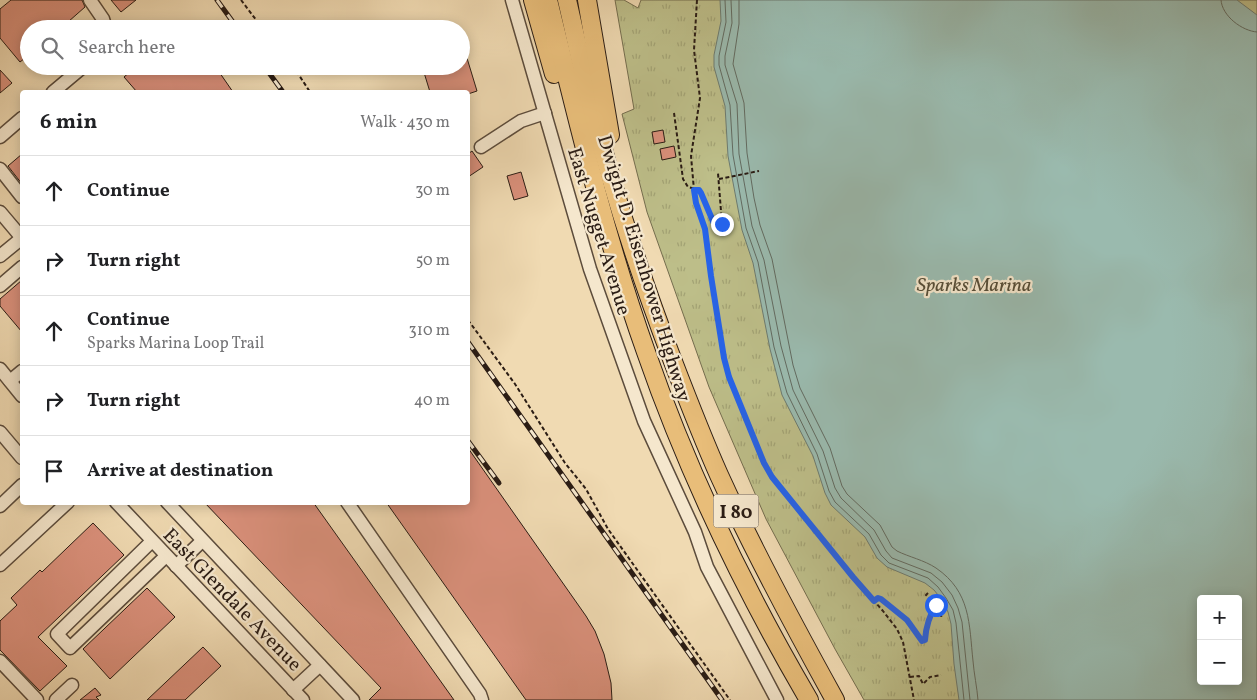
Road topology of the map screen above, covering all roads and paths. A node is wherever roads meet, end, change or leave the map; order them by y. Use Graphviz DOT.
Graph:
graph roads {
  1 [pos="90,0"];
  2 [pos="241,0"];
  3 [pos="512,0"];
  4 [pos="533,0"];
  5 [pos="548,0"];
  6 [pos="567,0"];
  7 [pos="587,0"];
  8 [pos="697,0"];
  9 [pos="104,20"];
  10 [pos="256,20"];
  11 [pos="75,75"];
  12 [pos="299,75"];
  13 [pos="59,90"];
  14 [pos="309,90"];
  15 [pos="545,113"];
  16 [pos="674,113"];
  17 [pos="20,120"];
  18 [pos="0,137"];
  19 [pos="481,147"];
  20 [pos="0,169"];
  21 [pos="759,171"];
  22 [pos="718,173"];
  23 [pos="719,179"];
  24 [pos="694,190"];
  25 [pos="20,194"];
  26 [pos="0,212"];
  27 [pos="20,236"];
  28 [pos="20,240"];
  29 [pos="0,256"];
  30 [pos="20,269"];
  31 [pos="0,286"];
  32 [pos="655,314"];
  33 [pos="470,323"];
  34 [pos="645,352"];
  35 [pos="0,369"];
  36 [pos="20,373"];
  37 [pos="10,381"];
  38 [pos="20,394"];
  39 [pos="0,432"];
  40 [pos="20,456"];
  41 [pos="665,468"];
  42 [pos="658,480"];
  43 [pos="20,487"];
  44 [pos="65,505"];
  45 [pos="119,505"];
  46 [pos="170,505"];
  47 [pos="349,505"];
  48 [pos="0,506"];
  49 [pos="152,541"];
  50 [pos="202,541"];
  51 [pos="166,556"];
  52 [pos="2,561"];
  53 [pos="127,565"];
  54 [pos="176,566"];
  55 [pos="142,580"];
  56 [pos="928,593"];
  57 [pos="874,601"];
  58 [pos="936,605"];
  59 [pos="944,615"];
  60 [pos="0,661"];
  61 [pos="320,665"];
  62 [pos="941,675"];
  63 [pos="910,677"];
  64 [pos="72,684"];
  65 [pos="293,690"];
  66 [pos="37,700"];
  67 [pos="56,700"];
  68 [pos="303,700"];
  69 [pos="353,700"];
  70 [pos="482,700"];
  71 [pos="730,700"];
  72 [pos="777,700"];
  73 [pos="809,700"];
  74 [pos="834,700"];
  75 [pos="914,700"];
  1 -- 9 [label="street"];
  2 -- 10 [label="path"];
  3 -- 15 [label="street, East Nugget Avenue"];
  4 -- 34 [label="highway"];
  5 -- 34 [label="highway, Dwight D. Eisenhower Highway / I 80"];
  6 -- 32 [label="highway, Dwight D. Eisenhower Highway / I 80"];
  7 -- 32 [label="highway"];
  8 -- 24 [label="path"];
  11 -- 13 [label="street"];
  12 -- 14 [label="path"];
  15 -- 19 [label="street"];
  15 -- 41 [label="street, East Nugget Avenue"];
  16 -- 24 [label="path"];
  17 -- 18 [label="street"];
  20 -- 25 [label="street"];
  21 -- 23 [label="path"];
  22 -- 23 [label="path"];
  23 -- 24 [label="path"];
  24 -- 57 [label="path"];
  26 -- 27 [label="street"];
  28 -- 29 [label="street"];
  30 -- 31 [label="street"];
  32 -- 74 [label="highway, Dwight D. Eisenhower Highway / I 80"];
  33 -- 71 [label="path"];
  34 -- 73 [label="highway, Dwight D. Eisenhower Highway / I 80"];
  35 -- 37 [label="street"];
  36 -- 37 [label="street"];
  37 -- 38 [label="street"];
  39 -- 40 [label="street"];
  41 -- 42 [label="street"];
  41 -- 72 [label="street, East Nugget Avenue"];
  43 -- 48 [label="street"];
  44 -- 52 [label="street"];
  45 -- 49 [label="street, East Glendale Avenue"];
  46 -- 50 [label="street"];
  47 -- 70 [label="street"];
  49 -- 51 [label="street, East Glendale Avenue"];
  49 -- 53 [label="street"];
  50 -- 54 [label="street"];
  50 -- 61 [label="street"];
  51 -- 54 [label="street, East Glendale Avenue"];
  51 -- 55 [label="street"];
  53 -- 55 [label="street"];
  53 -- 55 [label="street"];
  54 -- 65 [label="street, East Glendale Avenue"];
  56 -- 58 [label="path"];
  57 -- 58 [label="path"];
  57 -- 63 [label="path"];
  58 -- 59 [label="path"];
  60 -- 66 [label="street"];
  61 -- 65 [label="street"];
  61 -- 69 [label="street"];
  62 -- 63 [label="path"];
  63 -- 75 [label="path"];
  64 -- 67 [label="street"];
  65 -- 68 [label="street, East Glendale Avenue"];
}
